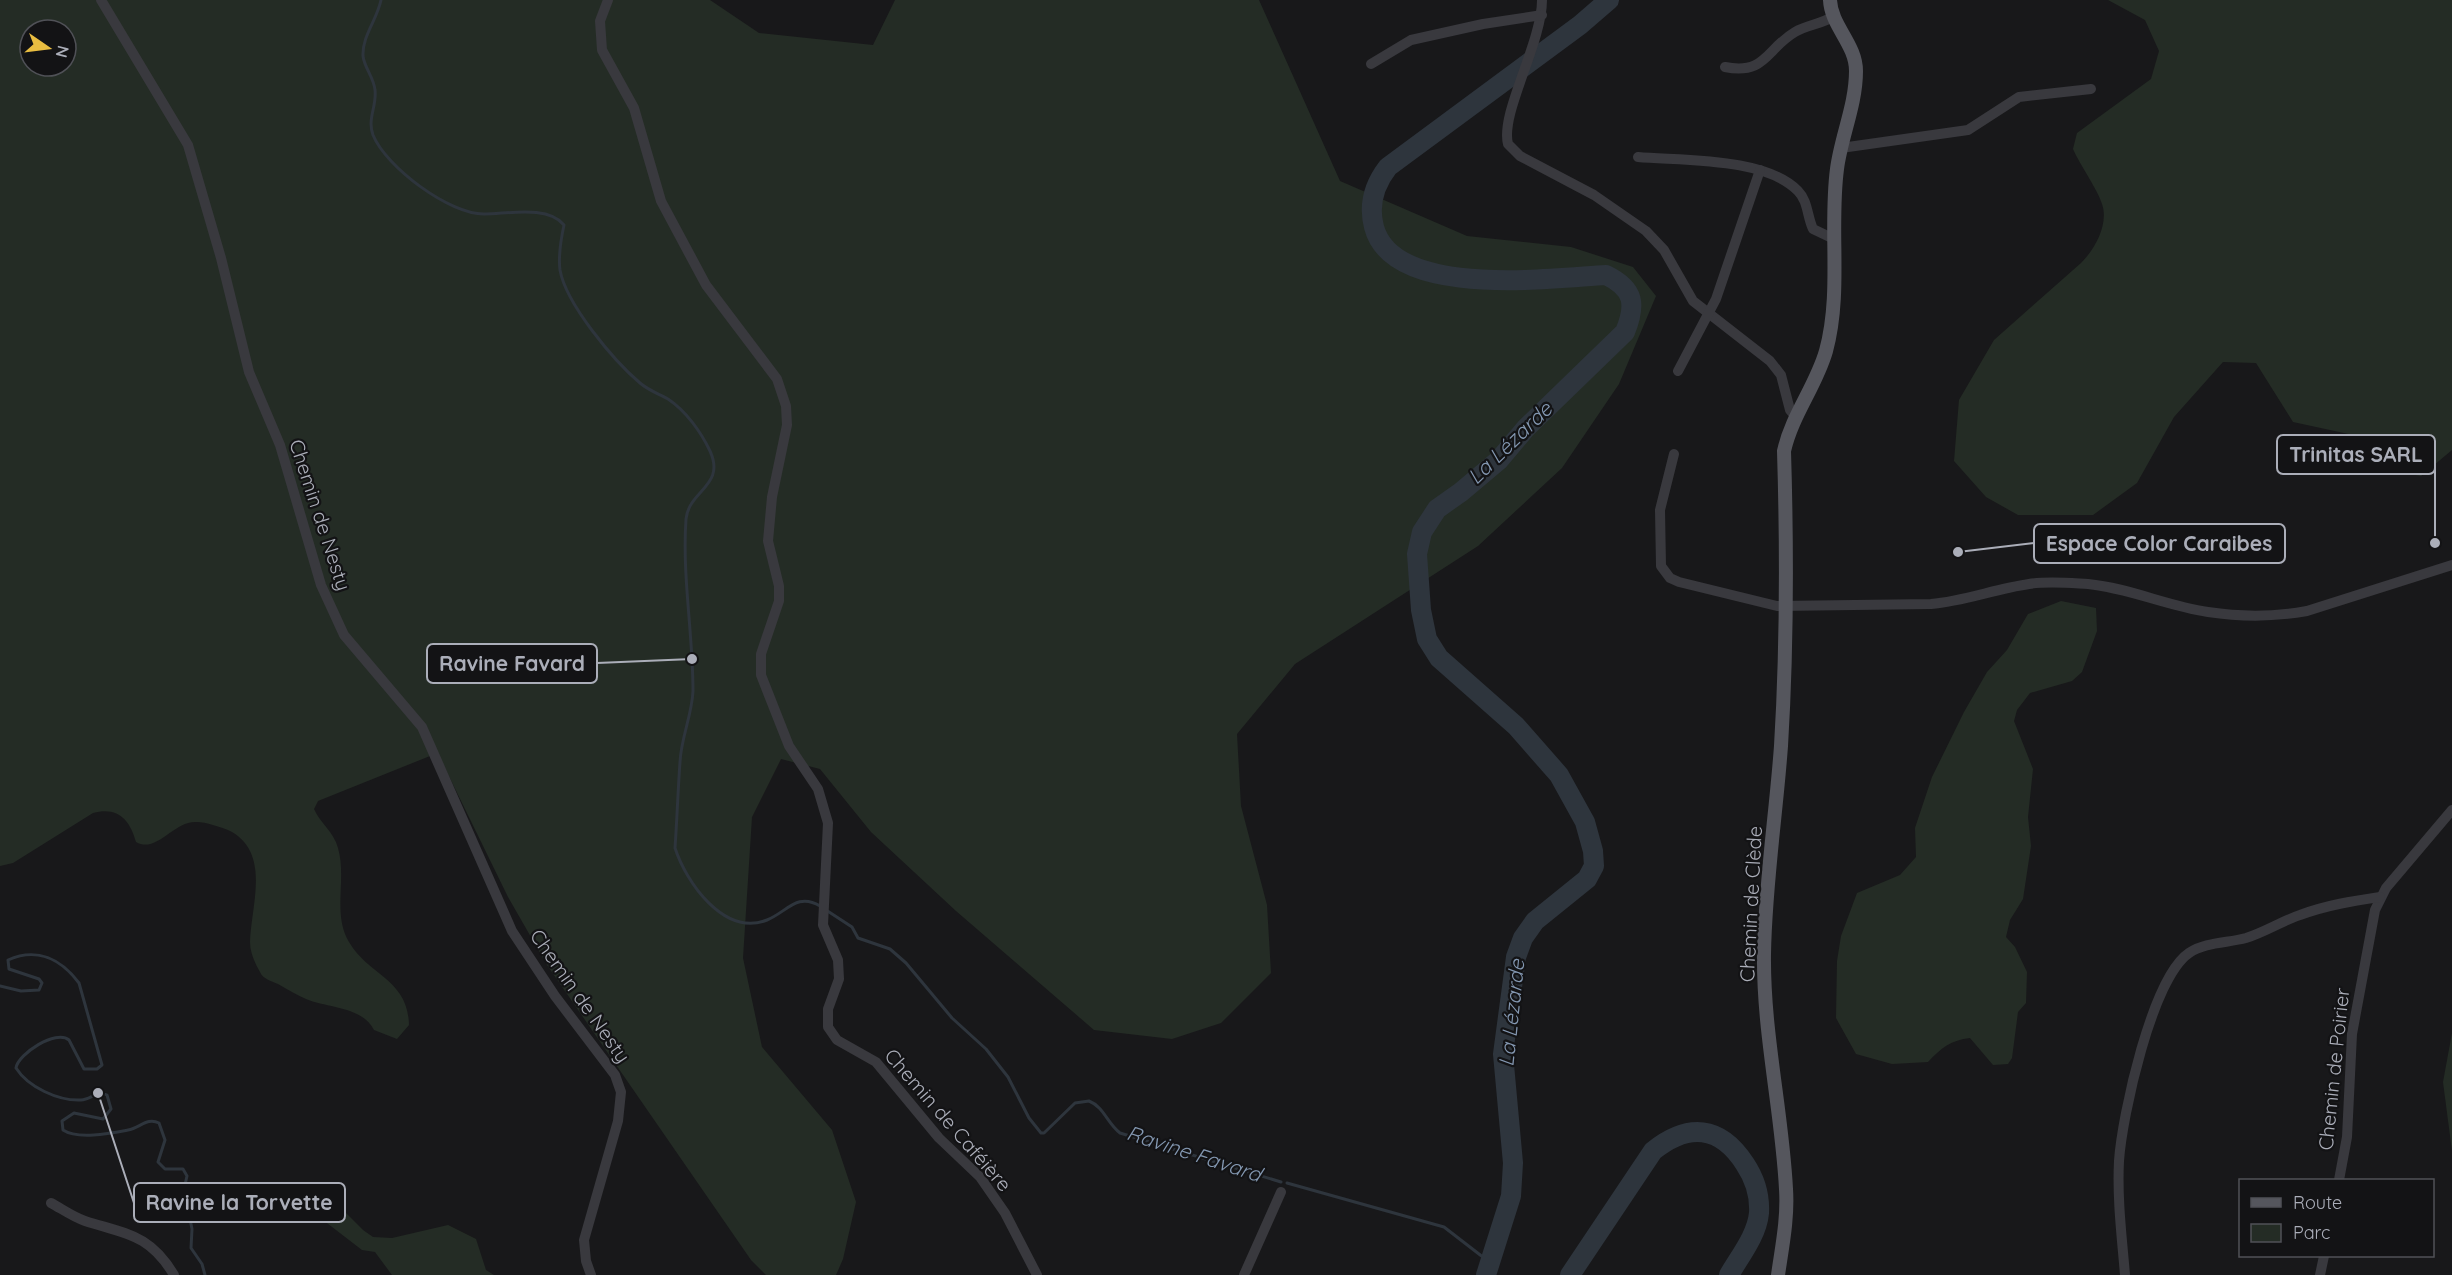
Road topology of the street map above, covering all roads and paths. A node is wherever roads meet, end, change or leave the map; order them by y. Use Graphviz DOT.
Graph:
graph roads {
  1 [pos="101,0"];
  2 [pos="608,0"];
  3 [pos="1542,0"];
  4 [pos="1830,0"];
  5 [pos="1542,15"];
  6 [pos="1834,16"];
  7 [pos="1371,64"];
  8 [pos="1725,67"];
  9 [pos="2091,89"];
  10 [pos="1841,148"];
  11 [pos="1638,158"];
  12 [pos="1760,170"];
  13 [pos="1834,239"];
  14 [pos="1709,315"];
  15 [pos="1678,371"];
  16 [pos="1795,416"];
  17 [pos="1674,454"];
  18 [pos="2452,565"];
  19 [pos="1787,606"];
  20 [pos="2452,810"];
  21 [pos="2380,897"];
  22 [pos="2339,1179"];
  23 [pos="1281,1192"];
  24 [pos="51,1203"];
  25 [pos="2324,1257"];
  26 [pos="174,1275"];
  27 [pos="591,1275"];
  28 [pos="1037,1275"];
  29 [pos="1244,1275"];
  30 [pos="1778,1275"];
  31 [pos="2125,1275"];
  32 [pos="2320,1275"];
  1 -- 27 [label="street, Chemin de Nesty"];
  2 -- 28 [label="street, Chemin de Caféière"];
  3 -- 5 [label="street"];
  4 -- 6 [label="main road, Chemin de Clède"];
  5 -- 7 [label="street"];
  5 -- 14 [label="street"];
  6 -- 8 [label="street"];
  6 -- 10 [label="main road, Chemin de Clède"];
  9 -- 10 [label="street"];
  10 -- 13 [label="main road, Chemin de Clède"];
  11 -- 12 [label="street"];
  12 -- 13 [label="street"];
  12 -- 14 [label="street"];
  13 -- 16 [label="main road, Chemin de Clède"];
  14 -- 15 [label="street"];
  14 -- 16 [label="street"];
  16 -- 19 [label="main road, Chemin de Clède"];
  17 -- 19 [label="street"];
  18 -- 19 [label="street"];
  19 -- 30 [label="main road, Chemin de Clède"];
  20 -- 21 [label="street, Chemin de Poirier"];
  21 -- 22 [label="street, Chemin de Poirier"];
  21 -- 31 [label="street"];
  23 -- 29 [label="street"];
  24 -- 26 [label="street"];
  25 -- 32 [label="street"];
}
